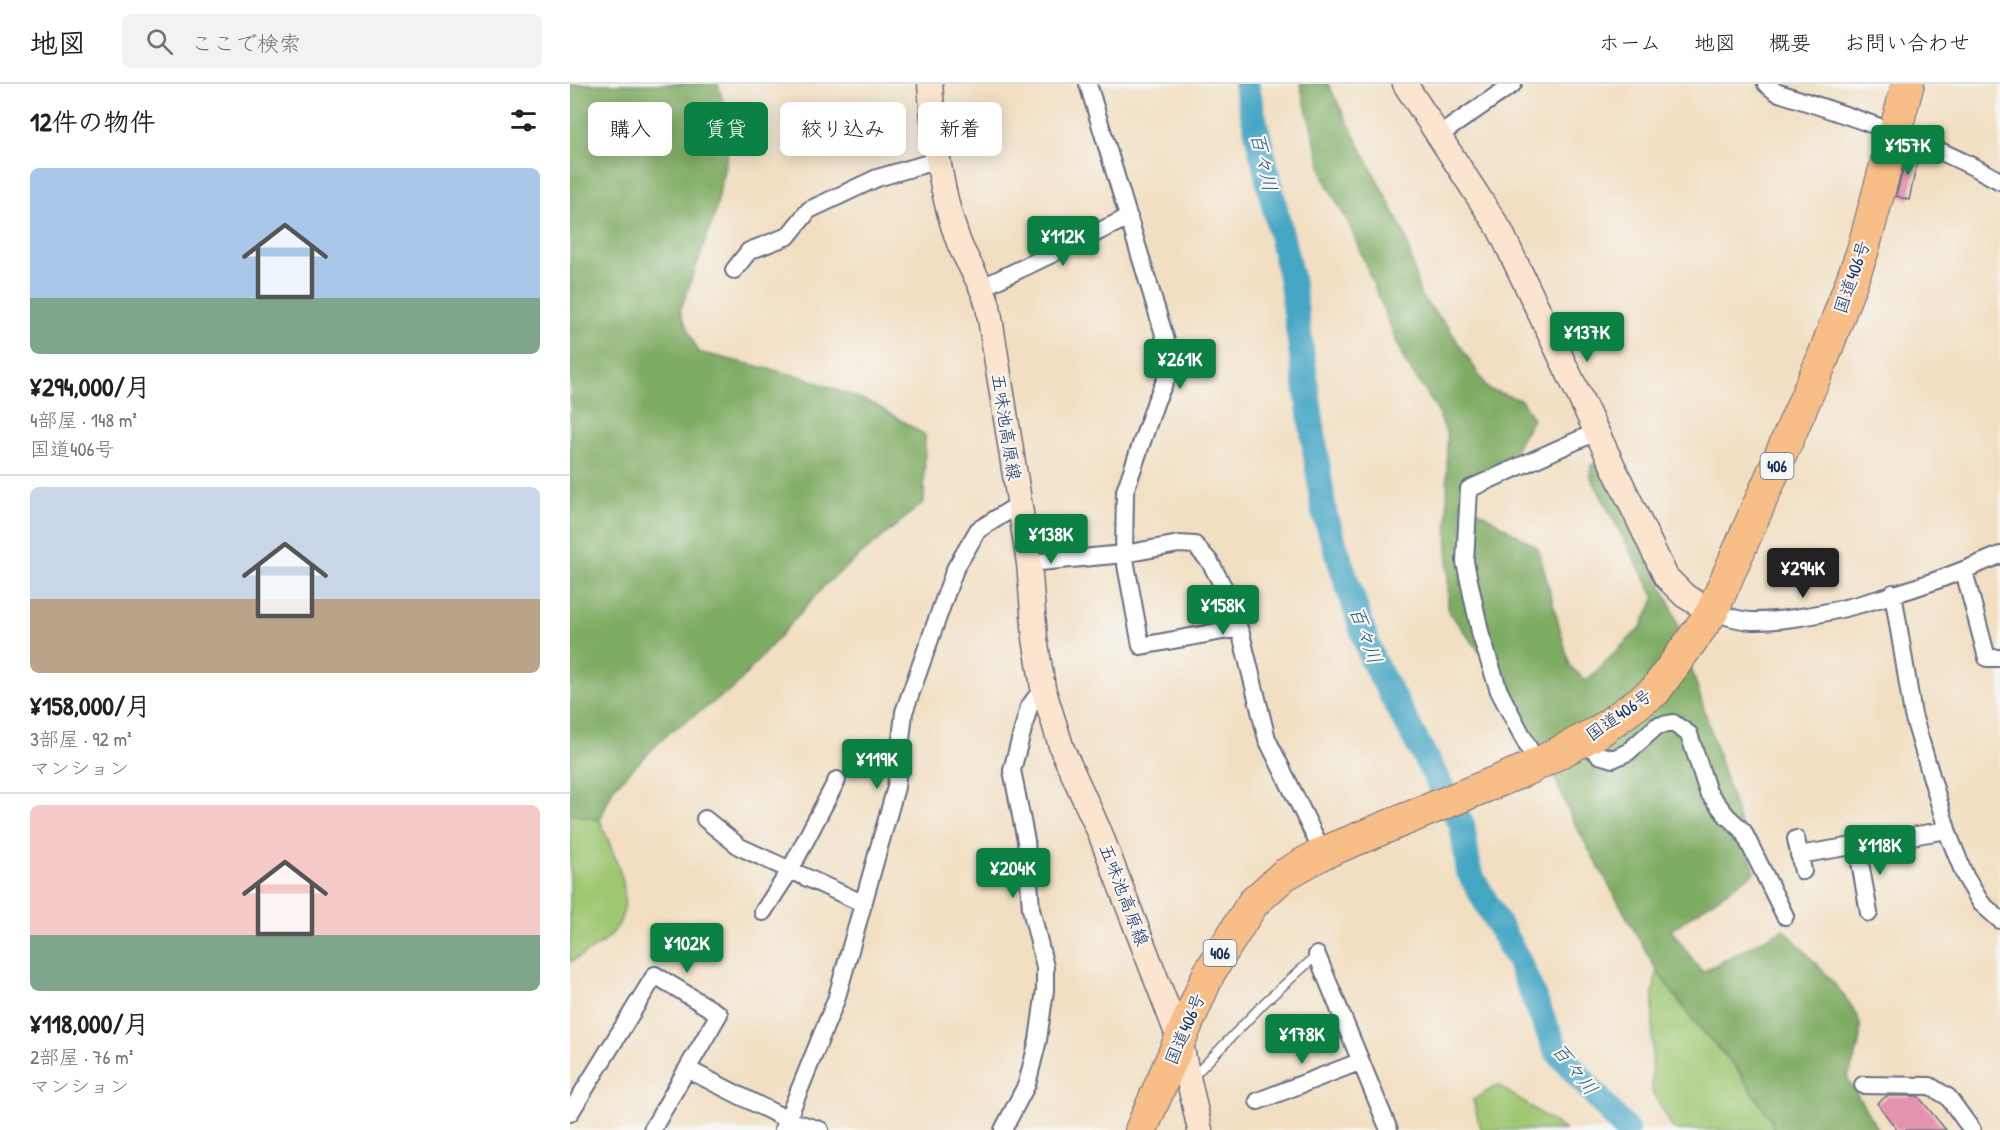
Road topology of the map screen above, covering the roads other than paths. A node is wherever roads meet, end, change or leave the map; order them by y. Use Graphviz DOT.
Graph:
graph roads {
  1 [pos="930,84"];
  2 [pos="1088,84"];
  3 [pos="1404,84"];
  4 [pos="1513,84"];
  5 [pos="1766,84"];
  6 [pos="1908,84"];
  7 [pos="1894,131"];
  8 [pos="1438,136"];
  9 [pos="939,160"];
  10 [pos="2000,181"];
  11 [pos="1129,217"];
  12 [pos="734,270"];
  13 [pos="983,286"];
  14 [pos="1596,432"];
  15 [pos="1018,505"];
  16 [pos="1124,555"];
  17 [pos="2000,555"];
  18 [pos="1029,563"];
  19 [pos="1964,571"];
  20 [pos="1893,594"];
  21 [pos="1712,612"];
  22 [pos="1239,628"];
  23 [pos="2000,658"];
  24 [pos="1043,688"];
  25 [pos="1583,740"];
  26 [pos="1533,766"];
  27 [pos="837,780"];
  28 [pos="705,819"];
  29 [pos="1947,830"];
  30 [pos="1857,845"];
  31 [pos="1323,853"];
  32 [pos="1799,855"];
  33 [pos="789,872"];
  34 [pos="862,903"];
  35 [pos="764,912"];
  36 [pos="1869,913"];
  37 [pos="1785,916"];
  38 [pos="2000,920"];
  39 [pos="1317,955"];
  40 [pos="1180,1041"];
  41 [pos="1359,1062"];
  42 [pos="687,1069"];
  43 [pos="1189,1082"];
  44 [pos="1863,1085"];
  45 [pos="1258,1101"];
  46 [pos="570,1113"];
  47 [pos="785,1125"];
  48 [pos="652,1130"];
  49 [pos="820,1130"];
  50 [pos="1003,1130"];
  51 [pos="1141,1130"];
  52 [pos="1200,1130"];
  53 [pos="1389,1130"];
  54 [pos="1972,1130"];
  1 -- 9 [label="main road, 五味池高原線"];
  2 -- 11 [label="street"];
  3 -- 8 [label="main road"];
  4 -- 8 [label="street"];
  5 -- 7 [label="street"];
  6 -- 7 [label="highway, 国道406号 / 406"];
  7 -- 10 [label="street"];
  7 -- 21 [label="highway, 国道406号 / 406"];
  8 -- 14 [label="main road"];
  9 -- 12 [label="street"];
  9 -- 13 [label="main road, 五味池高原線"];
  11 -- 13 [label="street"];
  11 -- 16 [label="street"];
  13 -- 15 [label="main road, 五味池高原線"];
  14 -- 21 [label="main road"];
  14 -- 26 [label="street"];
  15 -- 18 [label="main road, 五味池高原線"];
  15 -- 34 [label="street"];
  16 -- 18 [label="street"];
  16 -- 22 [label="street"];
  16 -- 22 [label="street"];
  17 -- 19 [label="street"];
  18 -- 24 [label="main road, 五味池高原線"];
  19 -- 20 [label="street"];
  19 -- 23 [label="street"];
  20 -- 21 [label="street"];
  20 -- 29 [label="street"];
  21 -- 25 [label="highway, 国道406号 / 406"];
  22 -- 31 [label="street"];
  24 -- 40 [label="main road, 五味池高原線"];
  24 -- 50 [label="street"];
  25 -- 26 [label="highway, 国道406号 / 406"];
  25 -- 37 [label="street"];
  26 -- 31 [label="highway, 国道406号 / 406"];
  27 -- 33 [label="street"];
  28 -- 33 [label="street"];
  29 -- 30 [label="street"];
  29 -- 38 [label="street"];
  30 -- 32 [label="street"];
  30 -- 36 [label="street"];
  31 -- 40 [label="highway, 国道406号 / 406"];
  33 -- 34 [label="street"];
  33 -- 35 [label="street"];
  34 -- 47 [label="street"];
  39 -- 41 [label="street"];
  39 -- 43 [label="lane"];
  40 -- 43 [label="main road, 五味池高原線"];
  40 -- 51 [label="highway, 国道406号 / 406"];
  41 -- 45 [label="street"];
  41 -- 53 [label="street"];
  42 -- 46 [label="street"];
  42 -- 47 [label="street"];
  42 -- 48 [label="street"];
  43 -- 52 [label="main road, 五味池高原線"];
  44 -- 54 [label="street"];
  47 -- 49 [label="street"];
}
